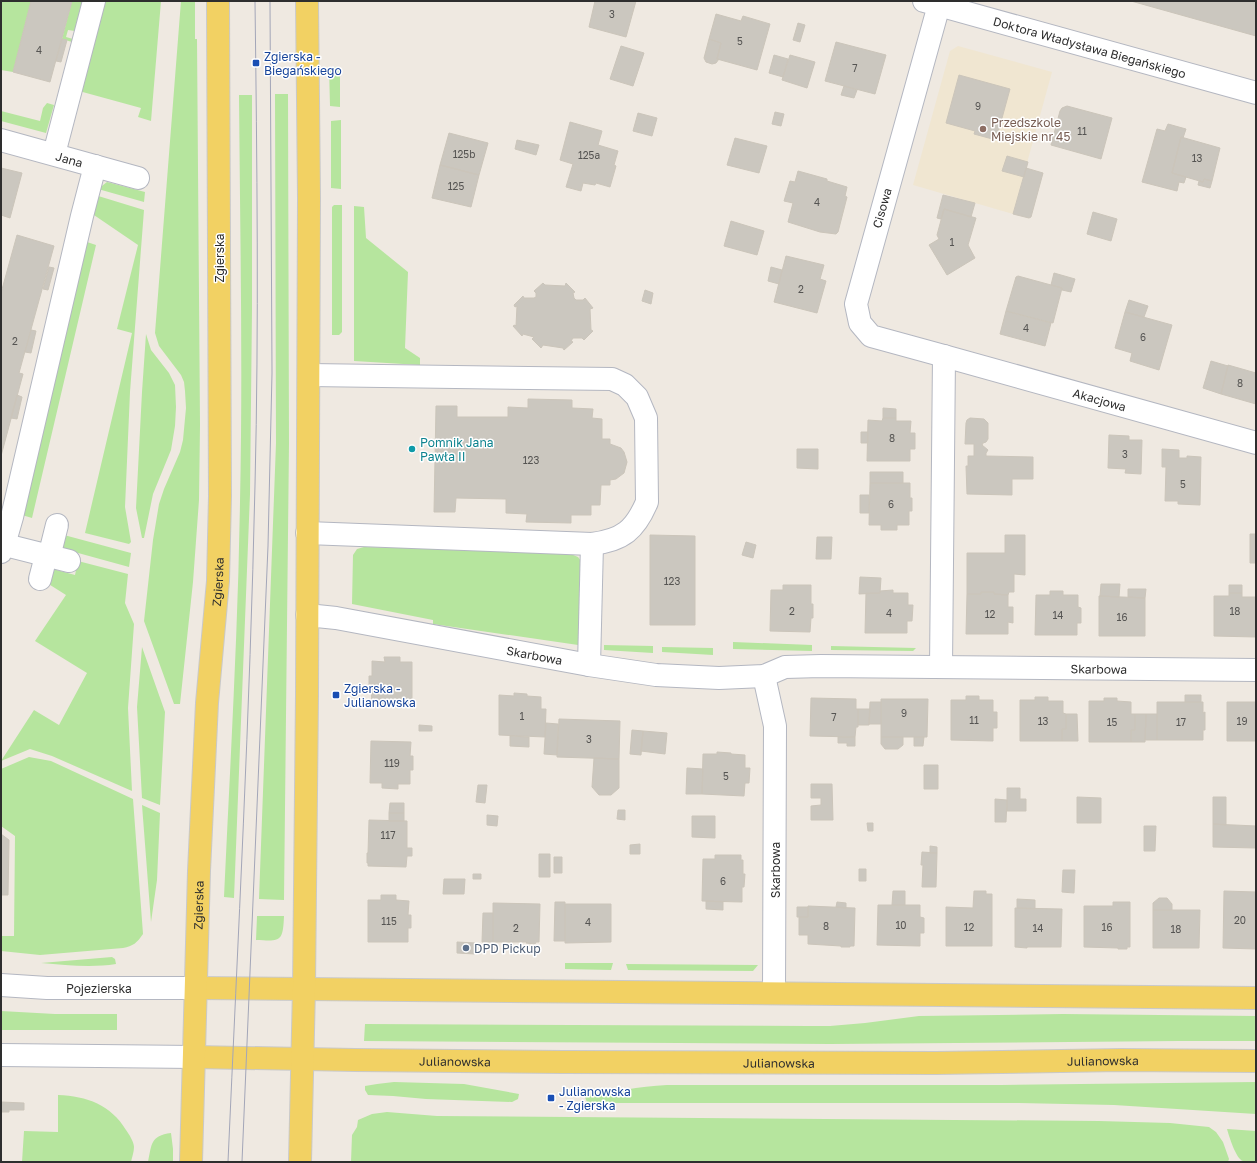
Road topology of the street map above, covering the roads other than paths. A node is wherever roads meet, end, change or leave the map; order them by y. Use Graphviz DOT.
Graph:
graph roads {
  1 [pos="94,1"];
  2 [pos="218,1"];
  3 [pos="308,1"];
  4 [pos="931,3"];
  5 [pos="1256,93"];
  6 [pos="1,140"];
  7 [pos="54,154"];
  8 [pos="95,166"];
  9 [pos="138,178"];
  10 [pos="944,356"];
  11 [pos="309,375"];
  12 [pos="1256,443"];
  13 [pos="57,525"];
  14 [pos="308,533"];
  15 [pos="592,544"];
  16 [pos="2,547"];
  17 [pos="55,558"];
  18 [pos="40,579"];
  19 [pos="307,615"];
  20 [pos="589,665"];
  21 [pos="941,667"];
  22 [pos="1256,670"];
  23 [pos="764,676"];
  24 [pos="1,985"];
  25 [pos="196,988"];
  26 [pos="304,988"];
  27 [pos="774,993"];
  28 [pos="1256,998"];
  29 [pos="1,1055"];
  30 [pos="195,1057"];
  31 [pos="303,1060"];
  32 [pos="1256,1061"];
  33 [pos="191,1162"];
  34 [pos="300,1162"];
  1 -- 7 [label="street"];
  2 -- 25 [label="main road, Zgierska"];
  3 -- 11 [label="main road"];
  4 -- 5 [label="street, Doktora Władysława Biegańskiego"];
  4 -- 10 [label="street, Cisowa"];
  6 -- 7 [label="street, Jana"];
  7 -- 8 [label="street, Jana"];
  8 -- 9 [label="street, Jana"];
  8 -- 16 [label="street"];
  10 -- 12 [label="street, Akacjowa"];
  10 -- 21 [label="street"];
  11 -- 14 [label="main road"];
  11 -- 15 [label="street"];
  13 -- 17 [label="street"];
  14 -- 15 [label="street"];
  14 -- 19 [label="main road"];
  15 -- 20 [label="street"];
  16 -- 17 [label="street"];
  17 -- 18 [label="street"];
  19 -- 20 [label="street, Skarbowa"];
  19 -- 26 [label="main road"];
  20 -- 23 [label="street, Skarbowa"];
  21 -- 22 [label="street, Skarbowa"];
  21 -- 23 [label="street, Skarbowa"];
  23 -- 27 [label="street, Skarbowa"];
  24 -- 25 [label="street, Pojezierska"];
  25 -- 26 [label="main road"];
  25 -- 30 [label="main road, Zgierska"];
  26 -- 27 [label="main road"];
  26 -- 31 [label="main road"];
  27 -- 28 [label="main road"];
  29 -- 30 [label="street"];
  30 -- 31 [label="main road, Julianowska"];
  30 -- 33 [label="main road, Zgierska"];
  31 -- 32 [label="main road, Julianowska"];
  31 -- 34 [label="main road"];
}
